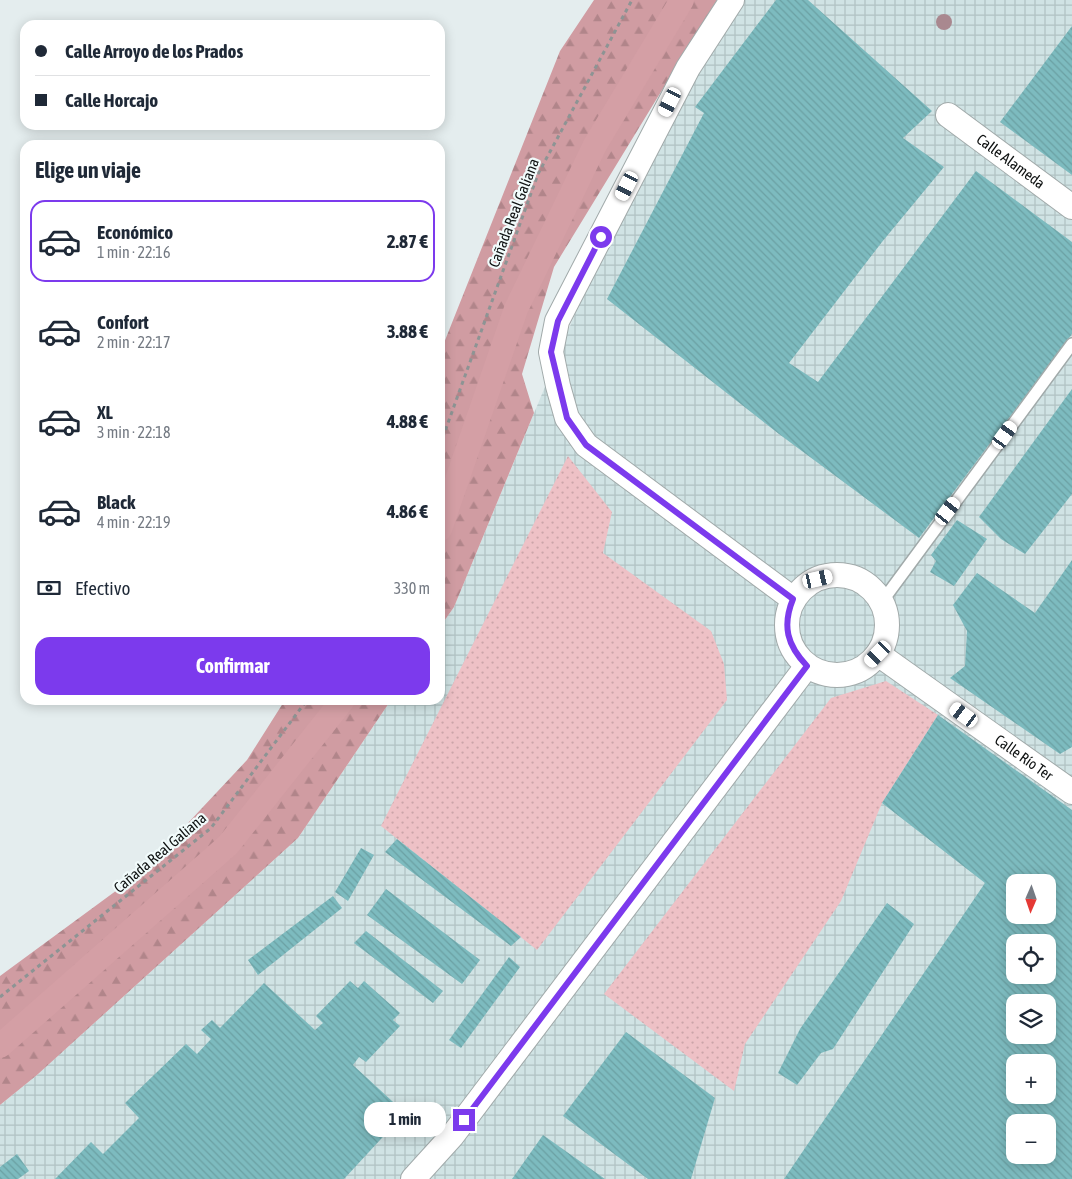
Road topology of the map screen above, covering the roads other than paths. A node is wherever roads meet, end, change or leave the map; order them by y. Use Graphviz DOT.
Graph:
graph roads {
  1 [pos="732,0"];
  2 [pos="948,115"];
  3 [pos="1072,207"];
  4 [pos="1072,344"];
  5 [pos="793,599"];
  6 [pos="881,603"];
  7 [pos="878,654"];
  8 [pos="807,666"];
  9 [pos="1072,792"];
  10 [pos="413,1179"];
  1 -- 5 [label="street"];
  2 -- 3 [label="street, Calle Alameda"];
  4 -- 6 [label="lane"];
  5 -- 6 [label="street"];
  5 -- 8 [label="street"];
  6 -- 7 [label="street"];
  7 -- 8 [label="street"];
  7 -- 9 [label="street, Calle Río Ter"];
  8 -- 10 [label="street"];
}
